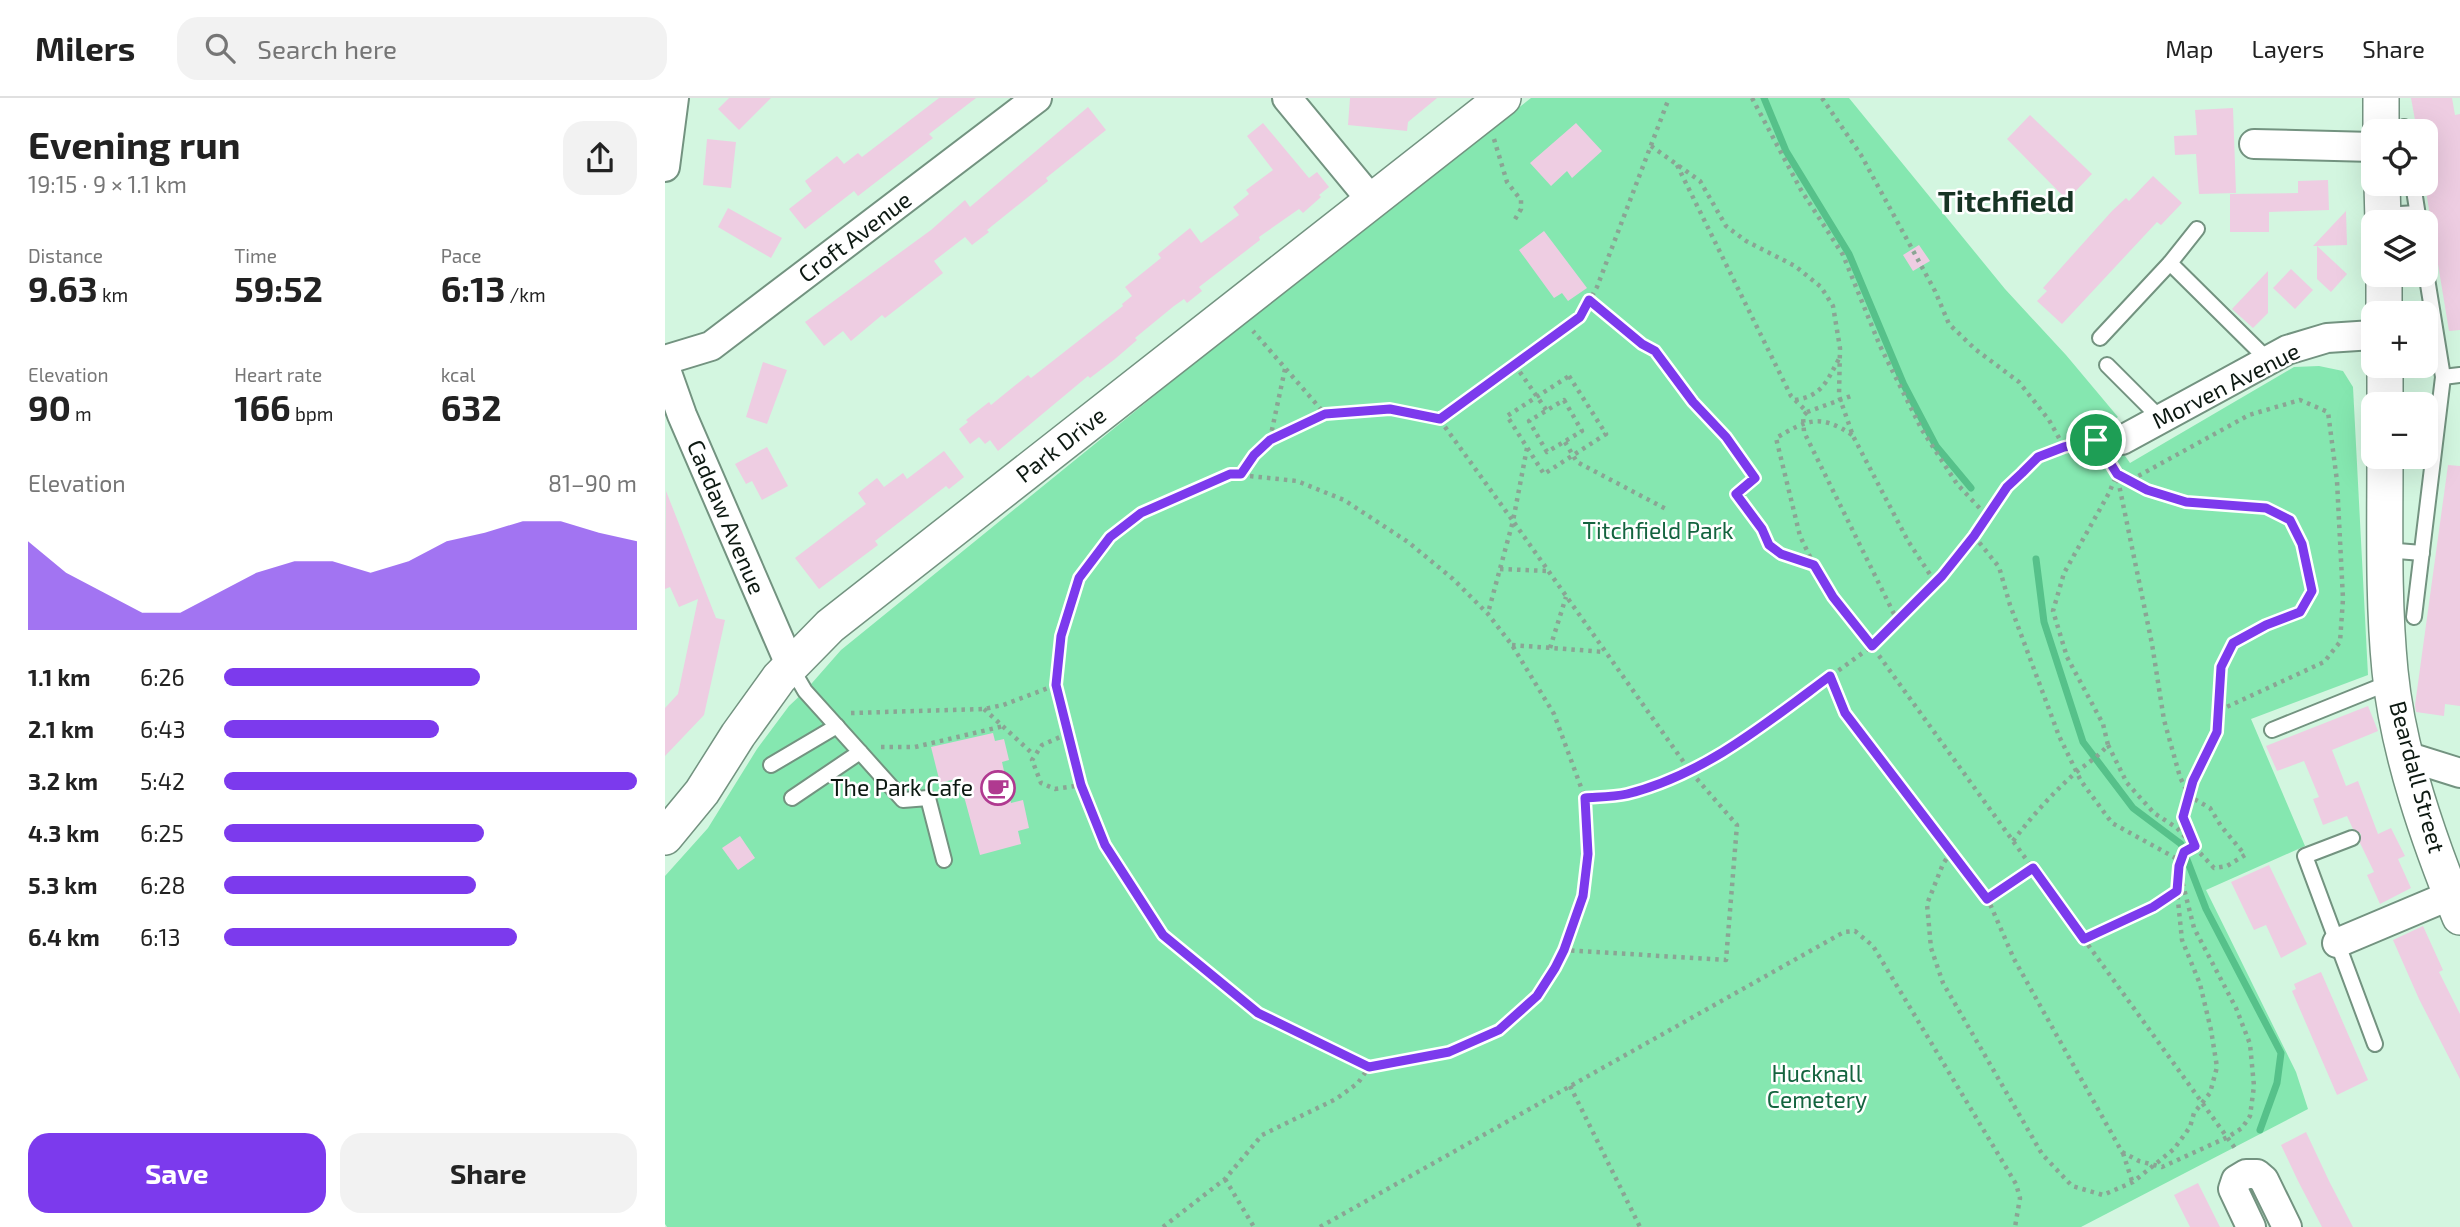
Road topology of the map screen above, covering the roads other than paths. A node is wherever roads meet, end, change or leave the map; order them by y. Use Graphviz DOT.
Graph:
graph roads {
  1 [pos="674,98"];
  2 [pos="1037,98"];
  3 [pos="1287,98"];
  4 [pos="2381,98"];
  5 [pos="1491,107"];
  6 [pos="2392,119"];
  7 [pos="2254,144"];
  8 [pos="2361,147"];
  9 [pos="665,165"];
  10 [pos="1372,201"];
  11 [pos="2197,229"];
  12 [pos="2170,263"];
  13 [pos="2428,287"];
  14 [pos="2361,336"];
  15 [pos="2100,338"];
  16 [pos="665,360"];
  17 [pos="2268,360"];
  18 [pos="2106,365"];
  19 [pos="665,366"];
  20 [pos="2460,374"];
  21 [pos="2443,377"];
  22 [pos="674,419"];
  23 [pos="2161,419"];
  24 [pos="2108,448"];
  25 [pos="2385,469"];
  26 [pos="2385,550"];
  27 [pos="2422,553"];
  28 [pos="2414,617"];
  29 [pos="791,667"];
  30 [pos="2392,682"];
  31 [pos="837,726"];
  32 [pos="2272,730"];
  33 [pos="860,752"];
  34 [pos="2406,756"];
  35 [pos="771,765"];
  36 [pos="2460,773"];
  37 [pos="792,798"];
  38 [pos="665,837"];
  39 [pos="2353,838"];
  40 [pos="944,860"];
  41 [pos="2455,906"];
  42 [pos="2337,943"];
  43 [pos="2375,1044"];
  44 [pos="2251,1227"];
  45 [pos="2287,1227"];
  1 -- 9 [label="street"];
  2 -- 16 [label="street, Croft Avenue"];
  3 -- 10 [label="street"];
  4 -- 6 [label="street"];
  5 -- 10 [label="street, Park Drive"];
  7 -- 8 [label="street"];
  10 -- 29 [label="street, Park Drive"];
  11 -- 12 [label="lane"];
  12 -- 15 [label="lane"];
  12 -- 17 [label="lane"];
  13 -- 21 [label="lane"];
  14 -- 17 [label="street, Morven Avenue"];
  17 -- 23 [label="street, Morven Avenue"];
  18 -- 23 [label="lane"];
  19 -- 22 [label="street, Caddaw Avenue"];
  20 -- 21 [label="lane"];
  21 -- 27 [label="lane"];
  22 -- 29 [label="street, Caddaw Avenue"];
  23 -- 24 [label="street, Morven Avenue"];
  25 -- 26 [label="street, Beardall Street"];
  26 -- 27 [label="lane"];
  26 -- 30 [label="street, Beardall Street"];
  27 -- 28 [label="lane"];
  29 -- 31 [label="lane"];
  29 -- 38 [label="street, Park Drive"];
  30 -- 32 [label="lane"];
  30 -- 34 [label="street, Beardall Street"];
  31 -- 33 [label="lane"];
  31 -- 35 [label="lane"];
  33 -- 37 [label="lane"];
  33 -- 40 [label="lane"];
  34 -- 36 [label="street"];
  34 -- 41 [label="street, Beardall Street"];
  39 -- 42 [label="lane"];
  41 -- 42 [label="street"];
  42 -- 43 [label="lane"];
  44 -- 45 [label="street"];
}
